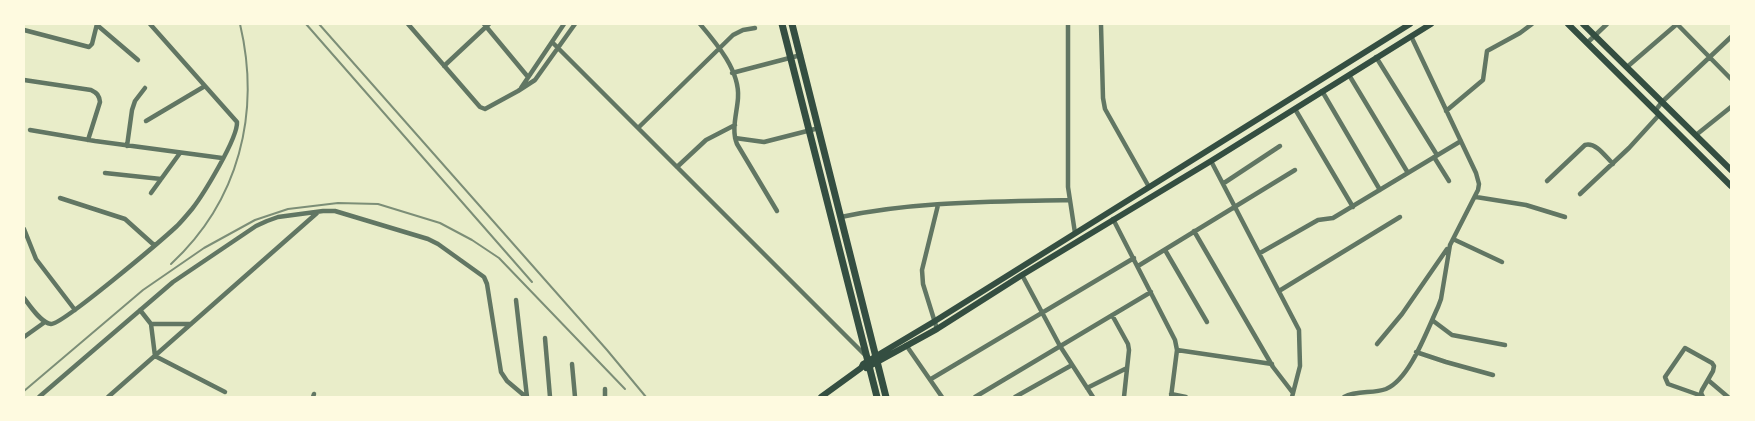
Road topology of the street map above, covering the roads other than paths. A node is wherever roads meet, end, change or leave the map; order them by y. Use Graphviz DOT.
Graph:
graph roads {
  1 [pos="97,24"];
  2 [pos="150,24"];
  3 [pos="408,24"];
  4 [pos="564,24"];
  5 [pos="574,24"];
  6 [pos="700,24"];
  7 [pos="782,24"];
  8 [pos="792,24"];
  9 [pos="1068,24"];
  10 [pos="1410,24"];
  11 [pos="1431,24"];
  12 [pos="1532,24"];
  13 [pos="1568,24"];
  14 [pos="1583,24"];
  15 [pos="1608,24"];
  16 [pos="1677,24"];
  17 [pos="486,25"];
  18 [pos="1101,25"];
  19 [pos="756,28"];
  20 [pos="24,30"];
  21 [pos="1594,35"];
  22 [pos="1411,36"];
  23 [pos="1731,37"];
  24 [pos="552,42"];
  25 [pos="1587,43"];
  26 [pos="558,48"];
  27 [pos="720,48"];
  28 [pos="801,55"];
  29 [pos="1376,57"];
  30 [pos="791,58"];
  31 [pos="1709,58"];
  32 [pos="138,60"];
  33 [pos="444,66"];
  34 [pos="1627,67"];
  35 [pos="732,73"];
  36 [pos="1349,75"];
  37 [pos="528,77"];
  38 [pos="1731,79"];
  39 [pos="24,80"];
  40 [pos="205,86"];
  41 [pos="145,88"];
  42 [pos="518,91"];
  43 [pos="1322,91"];
  44 [pos="1662,102"];
  45 [pos="1731,107"];
  46 [pos="1294,109"];
  47 [pos="1446,110"];
  48 [pos="1657,113"];
  49 [pos="146,121"];
  50 [pos="735,125"];
  51 [pos="638,128"];
  52 [pos="820,128"];
  53 [pos="30,130"];
  54 [pos="809,130"];
  55 [pos="1696,136"];
  56 [pos="734,138"];
  57 [pos="88,140"];
  58 [pos="1461,141"];
  59 [pos="127,146"];
  60 [pos="1280,146"];
  61 [pos="180,153"];
  62 [pos="1436,156"];
  63 [pos="222,158"];
  64 [pos="1211,161"];
  65 [pos="1613,164"];
  66 [pos="677,166"];
  67 [pos="1295,170"];
  68 [pos="1731,170"];
  69 [pos="105,173"];
  70 [pos="1408,173"];
  71 [pos="161,179"];
  72 [pos="1449,181"];
  73 [pos="1547,181"];
  74 [pos="1224,183"];
  75 [pos="1731,186"];
  76 [pos="1149,187"];
  77 [pos="1380,190"];
  78 [pos="151,193"];
  79 [pos="1580,194"];
  80 [pos="1476,197"];
  81 [pos="60,198"];
  82 [pos="1069,200"];
  83 [pos="938,205"];
  84 [pos="1235,205"];
  85 [pos="1353,206"];
  86 [pos="839,207"];
  87 [pos="830,210"];
  88 [pos="777,211"];
  89 [pos="317,212"];
  90 [pos="1565,216"];
  91 [pos="841,217"];
  92 [pos="1400,218"];
  93 [pos="1113,219"];
  94 [pos="24,229"];
  95 [pos="1194,231"];
  96 [pos="1074,233"];
  97 [pos="1453,239"];
  98 [pos="154,245"];
  99 [pos="1450,245"];
  100 [pos="1165,250"];
  101 [pos="1260,253"];
  102 [pos="1134,258"];
  103 [pos="1502,262"];
  104 [pos="1138,266"];
  105 [pos="1022,275"];
  106 [pos="1151,292"];
  107 [pos="1280,292"];
  108 [pos="24,298"];
  109 [pos="516,300"];
  110 [pos="26,305"];
  111 [pos="75,310"];
  112 [pos="140,310"];
  113 [pos="1042,313"];
  114 [pos="1112,315"];
  115 [pos="1432,320"];
  116 [pos="45,322"];
  117 [pos="935,322"];
  118 [pos="1207,322"];
  119 [pos="151,324"];
  120 [pos="191,324"];
  121 [pos="938,329"];
  122 [pos="24,338"];
  123 [pos="544,338"];
  124 [pos="904,343"];
  125 [pos="1377,344"];
  126 [pos="1505,345"];
  127 [pos="1060,346"];
  128 [pos="1177,350"];
  129 [pos="1416,352"];
  130 [pos="154,356"];
  131 [pos="876,359"];
  132 [pos="867,361"];
  133 [pos="572,364"];
  134 [pos="1272,364"];
  135 [pos="1072,365"];
  136 [pos="1128,368"];
  137 [pos="1493,375"];
  138 [pos="930,379"];
  139 [pos="1708,380"];
  140 [pos="1087,388"];
  141 [pos="605,389"];
  142 [pos="225,392"];
  143 [pos="1292,395"];
  144 [pos="1171,396"];
  145 [pos="39,397"];
  146 [pos="108,397"];
  147 [pos="527,397"];
  148 [pos="550,397"];
  149 [pos="575,397"];
  150 [pos="605,397"];
  151 [pos="821,397"];
  152 [pos="877,397"];
  153 [pos="886,397"];
  154 [pos="942,397"];
  155 [pos="975,397"];
  156 [pos="1015,397"];
  157 [pos="1093,397"];
  158 [pos="1124,397"];
  159 [pos="1186,397"];
  160 [pos="1344,397"];
  161 [pos="1703,397"];
  162 [pos="1728,397"];
  1 -- 20 [label="street"];
  1 -- 32 [label="street"];
  2 -- 40 [label="street"];
  3 -- 33 [label="street"];
  4 -- 24 [label="street"];
  5 -- 26 [label="street"];
  6 -- 27 [label="street"];
  7 -- 30 [label="main road"];
  8 -- 28 [label="main road"];
  9 -- 82 [label="street"];
  10 -- 76 [label="main road"];
  11 -- 22 [label="main road"];
  12 -- 47 [label="street"];
  13 -- 25 [label="main road"];
  14 -- 21 [label="main road"];
  15 -- 21 [label="street"];
  16 -- 31 [label="street"];
  16 -- 34 [label="street"];
  17 -- 33 [label="street"];
  17 -- 37 [label="street"];
  18 -- 76 [label="street"];
  19 -- 27 [label="street"];
  21 -- 25 [label="street"];
  21 -- 34 [label="main road"];
  22 -- 29 [label="main road"];
  22 -- 47 [label="street"];
  23 -- 31 [label="street"];
  24 -- 26 [label="street"];
  24 -- 37 [label="street"];
  25 -- 48 [label="main road"];
  26 -- 42 [label="street"];
  26 -- 51 [label="street"];
  27 -- 35 [label="street"];
  27 -- 51 [label="street"];
  28 -- 30 [label="street"];
  28 -- 52 [label="main road"];
  29 -- 36 [label="main road"];
  29 -- 62 [label="street"];
  30 -- 35 [label="street"];
  30 -- 54 [label="main road"];
  31 -- 38 [label="street"];
  31 -- 44 [label="street"];
  33 -- 42 [label="street"];
  34 -- 44 [label="main road"];
  35 -- 50 [label="street"];
  36 -- 43 [label="main road"];
  36 -- 70 [label="street"];
  37 -- 42 [label="street"];
  39 -- 57 [label="street"];
  40 -- 49 [label="street"];
  40 -- 63 [label="street"];
  41 -- 59 [label="street"];
  43 -- 46 [label="main road"];
  43 -- 77 [label="street"];
  44 -- 48 [label="street"];
  44 -- 55 [label="main road"];
  45 -- 55 [label="street"];
  46 -- 64 [label="main road"];
  46 -- 85 [label="street"];
  47 -- 58 [label="street"];
  48 -- 65 [label="street"];
  48 -- 75 [label="main road"];
  50 -- 56 [label="street"];
  50 -- 66 [label="street"];
  51 -- 66 [label="street"];
  52 -- 54 [label="street"];
  52 -- 86 [label="main road"];
  53 -- 57 [label="street"];
  54 -- 56 [label="street"];
  54 -- 87 [label="main road"];
  55 -- 68 [label="main road"];
  56 -- 88 [label="street"];
  57 -- 59 [label="street"];
  58 -- 62 [label="street"];
  58 -- 80 [label="street"];
  59 -- 61 [label="street"];
  60 -- 74 [label="street"];
  61 -- 63 [label="street"];
  61 -- 71 [label="street"];
  62 -- 70 [label="street"];
  62 -- 72 [label="street"];
  63 -- 98 [label="street"];
  64 -- 74 [label="street"];
  64 -- 93 [label="main road"];
  65 -- 73 [label="street"];
  65 -- 79 [label="street"];
  66 -- 132 [label="street"];
  67 -- 84 [label="street"];
  69 -- 71 [label="street"];
  70 -- 77 [label="street"];
  71 -- 78 [label="street"];
  74 -- 84 [label="street"];
  76 -- 96 [label="main road"];
  77 -- 85 [label="street"];
  80 -- 90 [label="street"];
  80 -- 97 [label="street"];
  81 -- 98 [label="street"];
  82 -- 83 [label="street"];
  82 -- 96 [label="street"];
  83 -- 91 [label="street"];
  83 -- 117 [label="street"];
  84 -- 95 [label="street"];
  84 -- 101 [label="street"];
  85 -- 101 [label="street"];
  86 -- 87 [label="main road"];
  86 -- 91 [label="main road"];
  87 -- 132 [label="main road"];
  89 -- 112 [label="street"];
  89 -- 120 [label="street"];
  89 -- 147 [label="street"];
  91 -- 131 [label="main road"];
  92 -- 107 [label="street"];
  93 -- 102 [label="street"];
  93 -- 105 [label="main road"];
  94 -- 111 [label="street"];
  95 -- 100 [label="street"];
  95 -- 134 [label="street"];
  96 -- 117 [label="main road"];
  97 -- 99 [label="street"];
  97 -- 103 [label="street"];
  98 -- 111 [label="street"];
  99 -- 115 [label="street"];
  99 -- 125 [label="street"];
  100 -- 104 [label="street"];
  100 -- 118 [label="street"];
  101 -- 107 [label="street"];
  102 -- 104 [label="street"];
  102 -- 113 [label="street"];
  104 -- 106 [label="street"];
  105 -- 113 [label="street"];
  105 -- 121 [label="main road"];
  106 -- 114 [label="street"];
  106 -- 128 [label="street"];
  107 -- 143 [label="street"];
  108 -- 110 [label="street"];
  109 -- 147 [label="street"];
  110 -- 116 [label="street"];
  111 -- 116 [label="street"];
  112 -- 119 [label="street"];
  112 -- 145 [label="street"];
  113 -- 127 [label="street"];
  113 -- 138 [label="street"];
  114 -- 127 [label="street"];
  114 -- 136 [label="street"];
  115 -- 126 [label="street"];
  115 -- 129 [label="street"];
  116 -- 122 [label="street"];
  117 -- 121 [label="street"];
  117 -- 124 [label="main road"];
  119 -- 120 [label="street"];
  119 -- 130 [label="street"];
  120 -- 130 [label="street"];
  121 -- 124 [label="main road"];
  123 -- 148 [label="street"];
  124 -- 131 [label="main road"];
  124 -- 138 [label="street"];
  127 -- 135 [label="street"];
  127 -- 155 [label="street"];
  128 -- 134 [label="street"];
  128 -- 144 [label="street"];
  129 -- 137 [label="street"];
  129 -- 160 [label="street"];
  130 -- 142 [label="street"];
  130 -- 146 [label="street"];
  131 -- 132 [label="main road"];
  131 -- 153 [label="main road"];
  132 -- 151 [label="main road"];
  132 -- 152 [label="main road"];
  133 -- 149 [label="street"];
  134 -- 143 [label="street"];
  135 -- 140 [label="street"];
  135 -- 156 [label="street"];
  136 -- 140 [label="street"];
  136 -- 158 [label="street"];
  138 -- 154 [label="street"];
  139 -- 161 [label="street"];
  139 -- 161 [label="street"];
  139 -- 162 [label="street"];
  140 -- 157 [label="street"];
  141 -- 150 [label="street"];
  144 -- 159 [label="street"];
}
